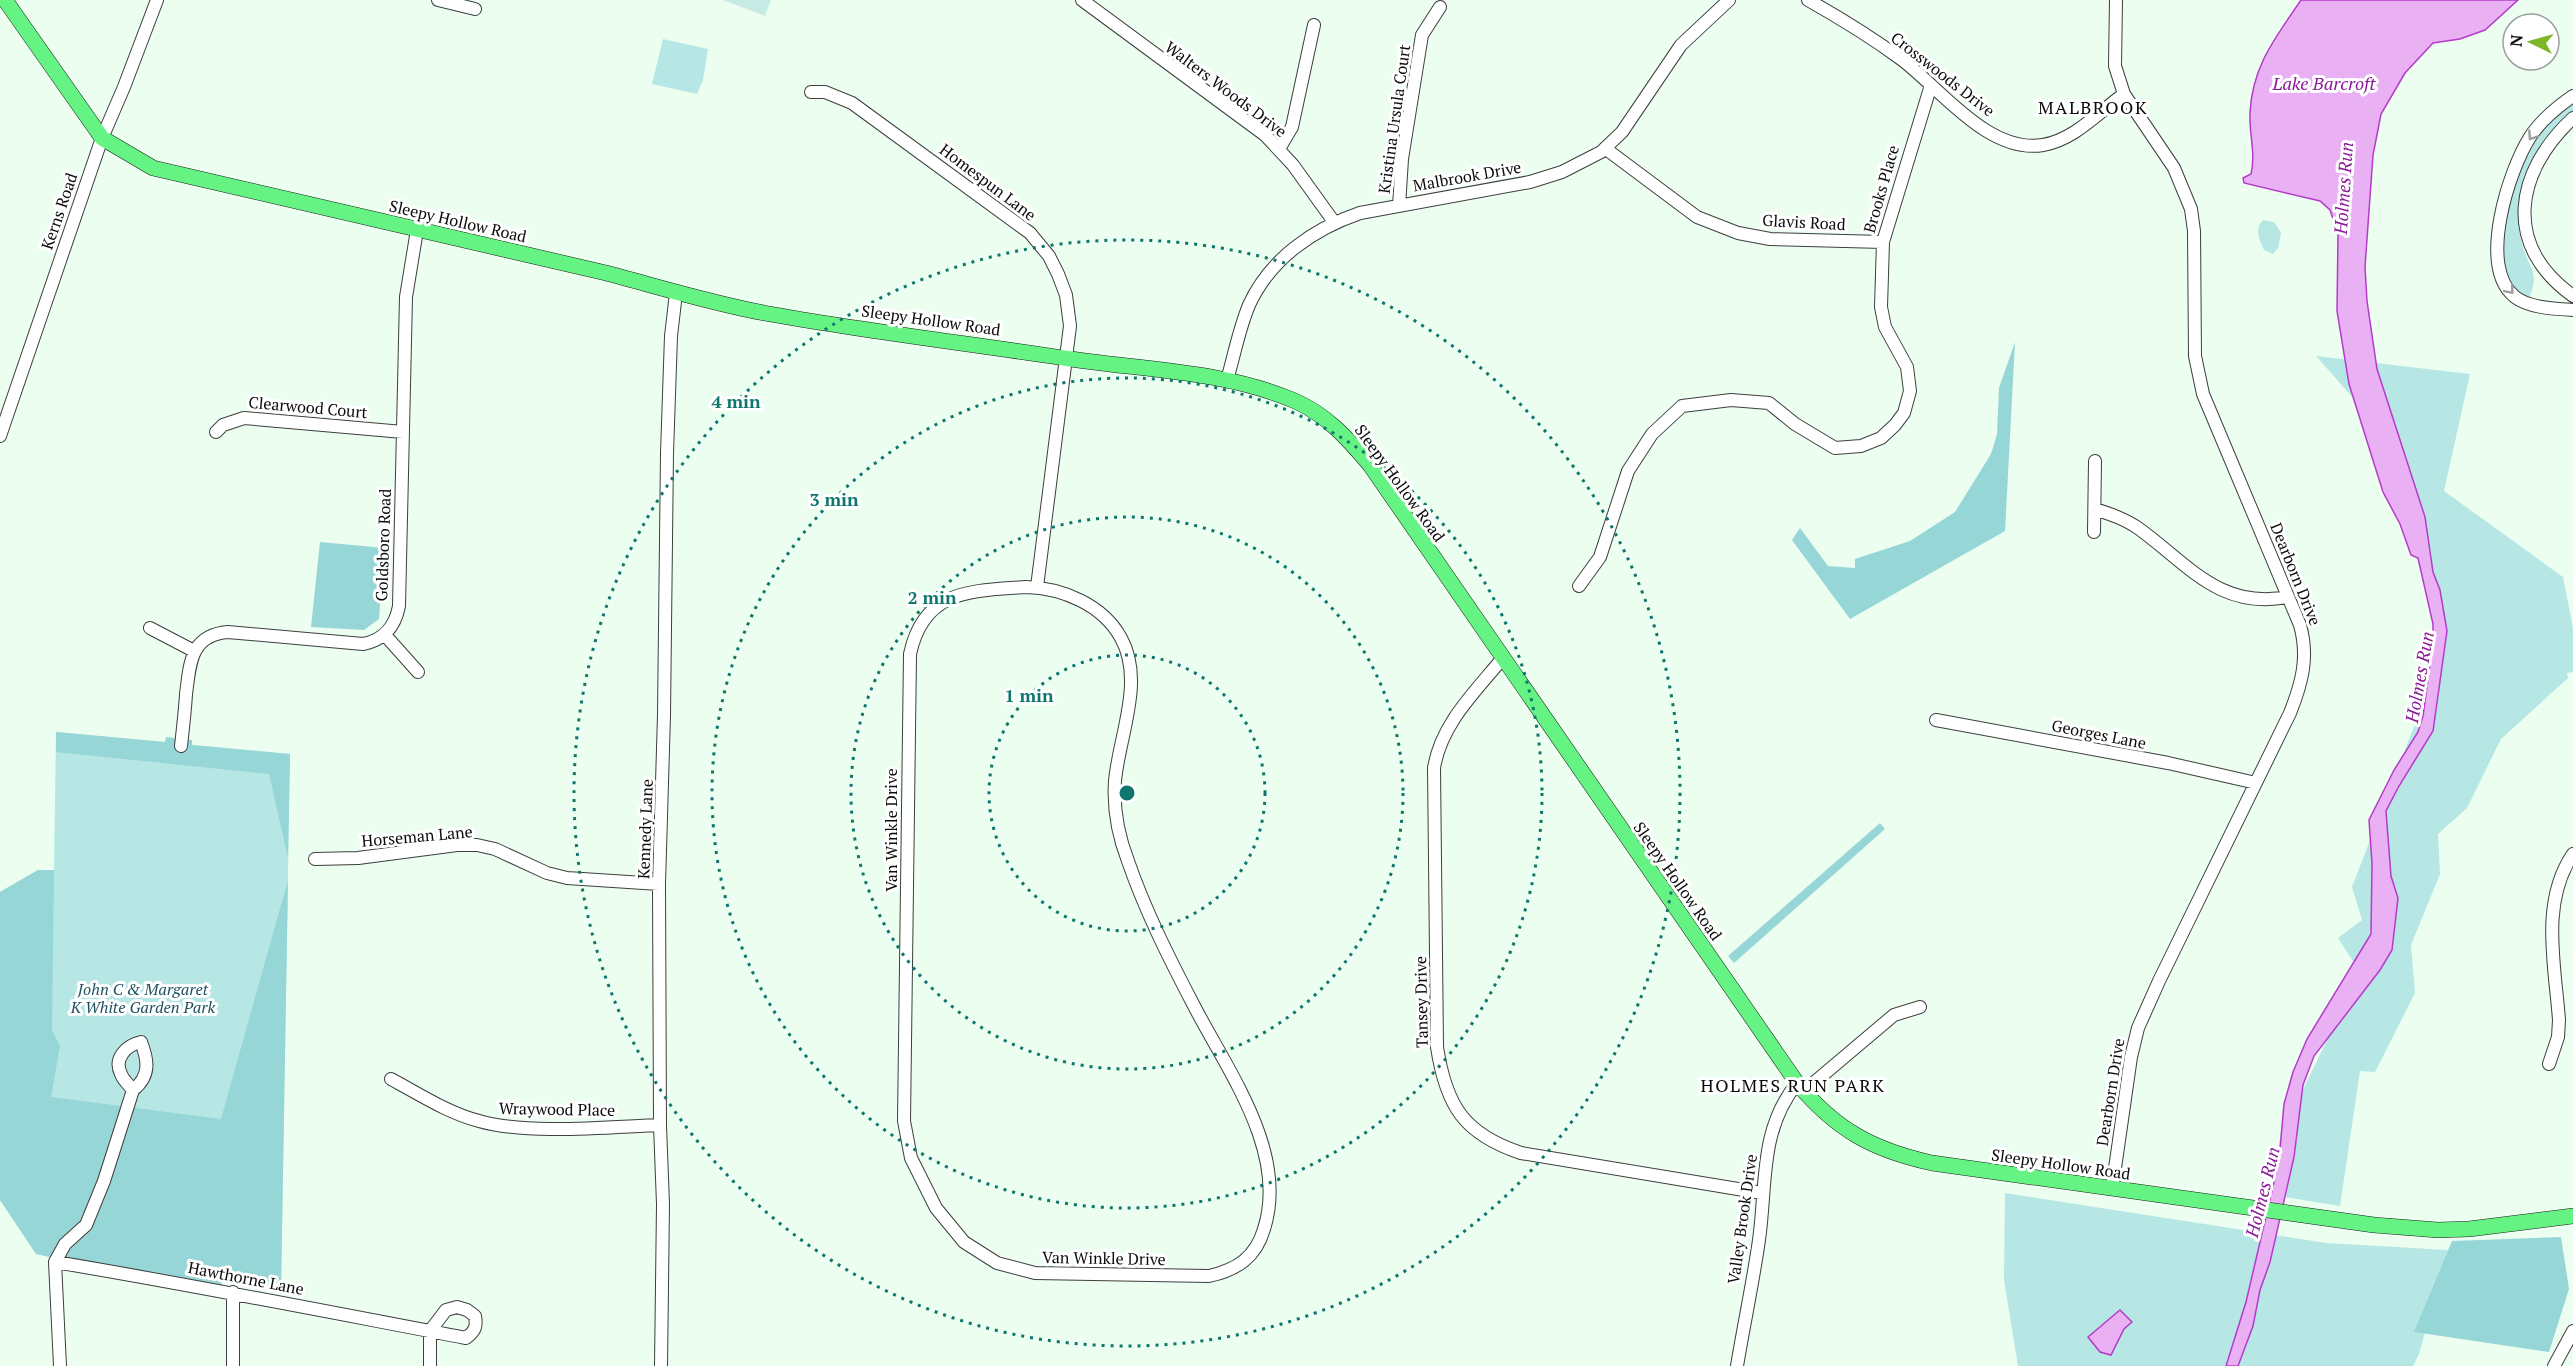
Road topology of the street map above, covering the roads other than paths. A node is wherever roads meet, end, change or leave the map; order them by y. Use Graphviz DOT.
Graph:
graph roads {
  1 [pos="5,0"];
  2 [pos="157,0"];
  3 [pos="438,0"];
  4 [pos="1082,0"];
  5 [pos="1729,0"];
  6 [pos="1808,0"];
  7 [pos="2117,2"];
  8 [pos="1440,7"];
  9 [pos="475,9"];
  10 [pos="1314,25"];
  11 [pos="1930,85"];
  12 [pos="811,92"];
  13 [pos="2124,94"];
  14 [pos="2573,96"];
  15 [pos="2573,118"];
  16 [pos="102,138"];
  17 [pos="1279,148"];
  18 [pos="1606,149"];
  19 [pos="1399,206"];
  20 [pos="1334,222"];
  21 [pos="417,230"];
  22 [pos="1883,242"];
  23 [pos="676,293"];
  24 [pos="2573,296"];
  25 [pos="2573,310"];
  26 [pos="1066,359"];
  27 [pos="1227,380"];
  28 [pos="216,432"];
  29 [pos="403,432"];
  30 [pos="0,436"];
  31 [pos="2095,461"];
  32 [pos="2095,508"];
  33 [pos="2094,532"];
  34 [pos="1579,586"];
  35 [pos="1037,587"];
  36 [pos="2288,597"];
  37 [pos="150,628"];
  38 [pos="385,634"];
  39 [pos="194,651"];
  40 [pos="1502,659"];
  41 [pos="418,672"];
  42 [pos="1936,720"];
  43 [pos="181,746"];
  44 [pos="2256,783"];
  45 [pos="2573,854"];
  46 [pos="315,860"];
  47 [pos="659,884"];
  48 [pos="1920,1007"];
  49 [pos="2549,1064"];
  50 [pos="391,1079"];
  51 [pos="1800,1087"];
  52 [pos="134,1090"];
  53 [pos="660,1125"];
  54 [pos="2112,1189"];
  55 [pos="1762,1193"];
  56 [pos="2573,1216"];
  57 [pos="55,1262"];
  58 [pos="233,1292"];
  59 [pos="2573,1331"];
  60 [pos="60,1366"];
  61 [pos="233,1366"];
  62 [pos="430,1366"];
  63 [pos="661,1366"];
  64 [pos="1737,1366"];
  65 [pos="2554,1366"];
  1 -- 16 [label="main road, Sleepy Hollow Road"];
  2 -- 16 [label="street, Kerns Road"];
  3 -- 9 [label="street"];
  4 -- 17 [label="street, Walters Woods Drive"];
  5 -- 18 [label="street, Malbrook Drive"];
  6 -- 11 [label="street, Crosswoods Drive"];
  7 -- 13 [label="street, Dearborn Drive"];
  8 -- 19 [label="street, Kristina Ursula Court"];
  10 -- 17 [label="street"];
  11 -- 13 [label="street, Crosswoods Drive"];
  11 -- 22 [label="street, Brooks Place"];
  12 -- 26 [label="street, Homespun Lane"];
  13 -- 36 [label="street, Dearborn Drive"];
  14 -- 25 [label="street, one-way"];
  15 -- 24 [label="street"];
  16 -- 21 [label="main road, Sleepy Hollow Road"];
  16 -- 30 [label="street, Kerns Road"];
  17 -- 20 [label="street, Walters Woods Drive"];
  18 -- 19 [label="street, Malbrook Drive"];
  18 -- 22 [label="street, Glavis Road"];
  19 -- 20 [label="street, Malbrook Drive"];
  20 -- 27 [label="street, Malbrook Drive"];
  21 -- 23 [label="main road, Sleepy Hollow Road"];
  21 -- 29 [label="street, Goldsboro Road"];
  22 -- 34 [label="street, Brooks Place"];
  23 -- 26 [label="main road, Sleepy Hollow Road"];
  23 -- 47 [label="street, Kennedy Lane"];
  26 -- 27 [label="main road, Sleepy Hollow Road"];
  26 -- 35 [label="street"];
  27 -- 40 [label="main road, Sleepy Hollow Road"];
  28 -- 29 [label="street, Clearwood Court"];
  29 -- 38 [label="street, Goldsboro Road"];
  31 -- 32 [label="street"];
  32 -- 33 [label="street"];
  32 -- 36 [label="street"];
  35 -- 35 [label="street, Van Winkle Drive"];
  36 -- 44 [label="street, Dearborn Drive"];
  37 -- 39 [label="street"];
  38 -- 39 [label="street"];
  38 -- 41 [label="street"];
  39 -- 43 [label="street"];
  40 -- 51 [label="main road, Sleepy Hollow Road"];
  40 -- 55 [label="street, Tansey Drive"];
  42 -- 44 [label="street, Georges Lane"];
  44 -- 54 [label="street, Dearborn Drive"];
  45 -- 49 [label="street"];
  46 -- 47 [label="street, Horseman Lane"];
  47 -- 53 [label="street, Kennedy Lane"];
  48 -- 51 [label="street, Valley Brook Drive"];
  50 -- 53 [label="street, Wraywood Place"];
  51 -- 54 [label="main road, Sleepy Hollow Road"];
  51 -- 55 [label="street, Valley Brook Drive"];
  52 -- 57 [label="street"];
  53 -- 63 [label="street, Kennedy Lane"];
  54 -- 56 [label="main road, Sleepy Hollow Road"];
  55 -- 64 [label="street, Valley Brook Drive"];
  57 -- 58 [label="street, Hawthorne Lane"];
  57 -- 60 [label="street"];
  58 -- 61 [label="street"];
  58 -- 62 [label="street, Hawthorne Lane"];
  59 -- 65 [label="street"];
}
